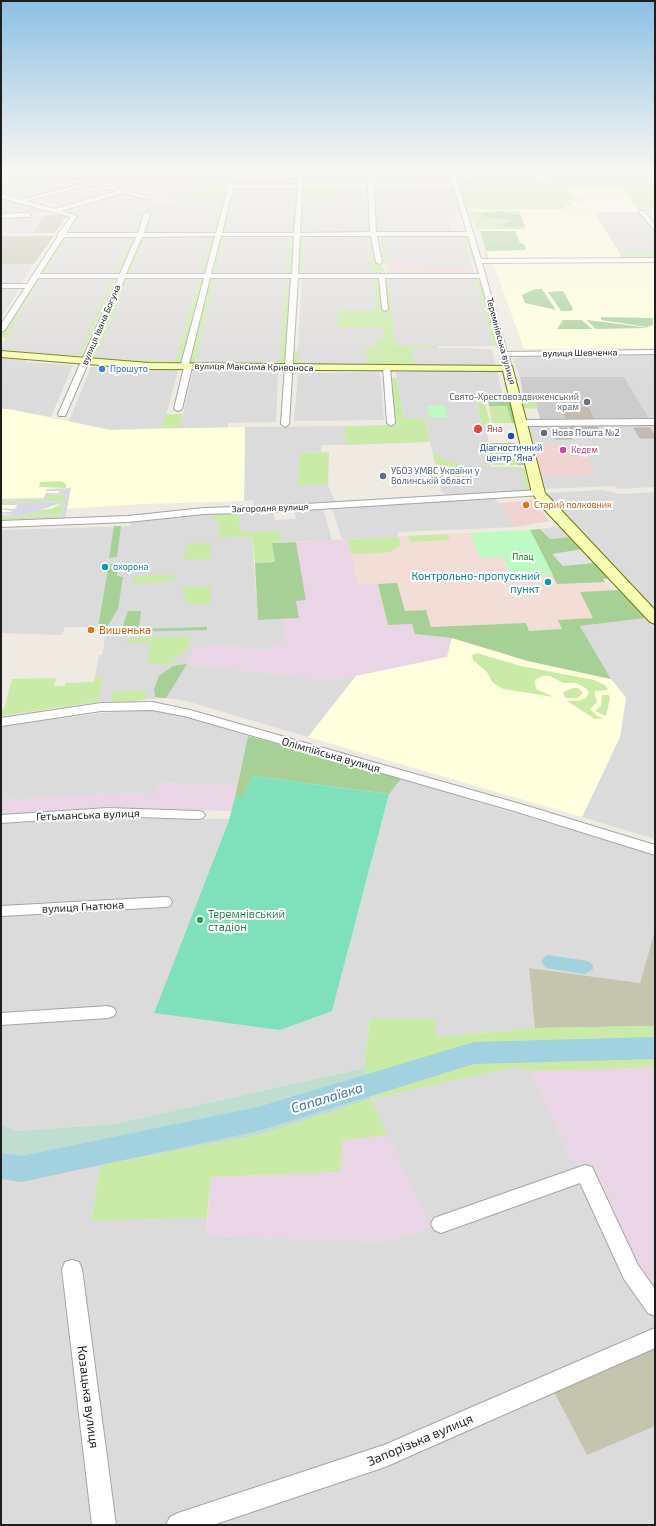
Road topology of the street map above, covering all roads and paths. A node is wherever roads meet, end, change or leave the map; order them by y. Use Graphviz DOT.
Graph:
graph roads {
  1 [pos="55,242"];
  2 [pos="137,242"];
  3 [pos="216,242"];
  4 [pos="297,242"];
  5 [pos="376,242"];
  6 [pos="473,242"];
  7 [pos="655,260"];
  8 [pos="379,262"];
  9 [pos="479,262"];
  10 [pos="293,275"];
  11 [pos="34,276"];
  12 [pos="122,276"];
  13 [pos="208,276"];
  14 [pos="382,276"];
  15 [pos="483,276"];
  16 [pos="1,286"];
  17 [pos="27,286"];
  18 [pos="385,309"];
  19 [pos="1,330"];
  20 [pos="655,352"];
  21 [pos="1,354"];
  22 [pos="504,354"];
  23 [pos="85,361"];
  24 [pos="188,367"];
  25 [pos="288,368"];
  26 [pos="386,368"];
  27 [pos="508,368"];
  28 [pos="178,409"];
  29 [pos="62,414"];
  30 [pos="391,422"];
  31 [pos="655,422"];
  32 [pos="522,423"];
  33 [pos="285,424"];
  34 [pos="539,493"];
  35 [pos="1,524"];
  36 [pos="655,619"];
  37 [pos="1,722"];
  38 [pos="198,814"];
  39 [pos="1,819"];
  40 [pos="655,850"];
  41 [pos="164,902"];
  42 [pos="1,911"];
  43 [pos="108,1012"];
  44 [pos="1,1019"];
  45 [pos="441,1224"];
  46 [pos="72,1269"];
  47 [pos="655,1306"];
  48 [pos="655,1338"];
  49 [pos="104,1525"];
  50 [pos="178,1525"];
  1 -- 11 [label="street"];
  2 -- 12 [label="street, вулиця Івана Богуна"];
  3 -- 13 [label="street"];
  4 -- 10 [label="street"];
  5 -- 8 [label="street"];
  6 -- 9 [label="street, Теремнівська вулиця"];
  7 -- 9 [label="street"];
  9 -- 15 [label="street, Теремнівська вулиця"];
  10 -- 13 [label="street"];
  10 -- 14 [label="street"];
  10 -- 25 [label="street"];
  11 -- 12 [label="street"];
  11 -- 17 [label="street"];
  12 -- 13 [label="street"];
  12 -- 23 [label="street, вулиця Івана Богуна"];
  13 -- 24 [label="street"];
  14 -- 15 [label="street"];
  14 -- 18 [label="street"];
  15 -- 22 [label="street, Теремнівська вулиця"];
  16 -- 17 [label="street"];
  17 -- 19 [label="street"];
  20 -- 22 [label="street, вулиця Шевченка"];
  21 -- 23 [label="street, вулиця Максима Кривоноса"];
  22 -- 27 [label="street, Теремнівська вулиця"];
  23 -- 24 [label="street, вулиця Максима Кривоноса"];
  23 -- 29 [label="street, вулиця Івана Богуна"];
  24 -- 25 [label="street, вулиця Максима Кривоноса"];
  24 -- 28 [label="street"];
  25 -- 26 [label="street, вулиця Максима Кривоноса"];
  25 -- 33 [label="street"];
  26 -- 27 [label="street, вулиця Максима Кривоноса"];
  26 -- 30 [label="street"];
  27 -- 32 [label="street, Теремнівська вулиця"];
  31 -- 32 [label="street"];
  32 -- 34 [label="street, Теремнівська вулиця"];
  34 -- 35 [label="street, Загородня вулиця"];
  34 -- 36 [label="street, Теремнівська вулиця"];
  37 -- 40 [label="street, Олімпійська вулиця"];
  38 -- 39 [label="street, Гетьманська вулиця"];
  41 -- 42 [label="street, вулиця Гнатюка"];
  43 -- 44 [label="street"];
  45 -- 47 [label="street"];
  46 -- 49 [label="street, Козацька вулиця"];
  48 -- 50 [label="street, Запорізька вулиця"];
}
